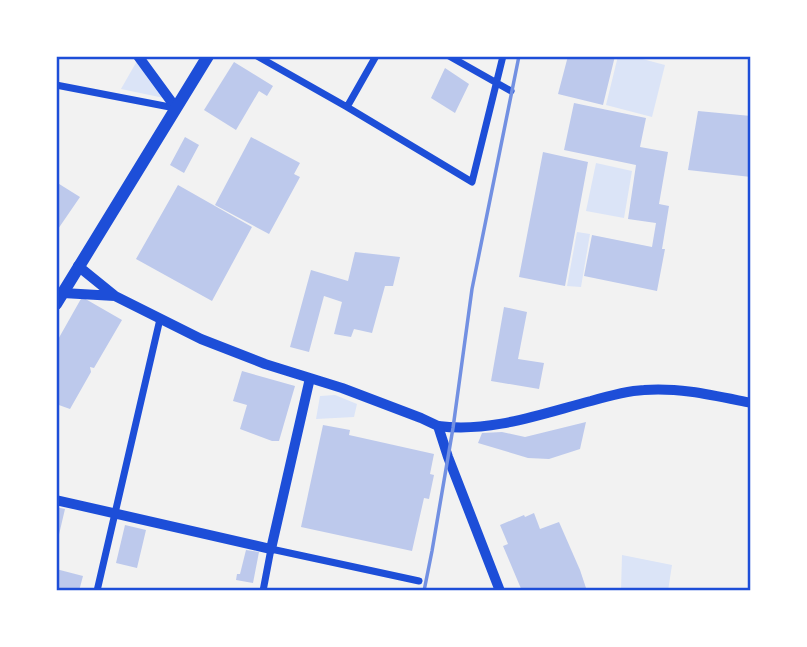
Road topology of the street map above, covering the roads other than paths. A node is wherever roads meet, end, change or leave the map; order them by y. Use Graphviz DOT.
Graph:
graph roads {
  1 [pos="138,56"];
  2 [pos="208,56"];
  3 [pos="257,56"];
  4 [pos="376,56"];
  5 [pos="449,56"];
  6 [pos="503,56"];
  7 [pos="496,83"];
  8 [pos="56,85"];
  9 [pos="511,90"];
  10 [pos="347,107"];
  11 [pos="176,108"];
  12 [pos="78,267"];
  13 [pos="116,296"];
  14 [pos="58,300"];
  15 [pos="160,320"];
  16 [pos="310,378"];
  17 [pos="751,403"];
  18 [pos="438,426"];
  19 [pos="56,500"];
  20 [pos="116,514"];
  21 [pos="271,549"];
  22 [pos="419,581"];
  23 [pos="97,591"];
  24 [pos="262,591"];
  25 [pos="500,591"];
  1 -- 11 [label="street"];
  2 -- 11 [label="highway"];
  3 -- 10 [label="street"];
  4 -- 10 [label="street"];
  5 -- 7 [label="street"];
  6 -- 7 [label="street"];
  7 -- 9 [label="street"];
  7 -- 10 [label="street"];
  8 -- 11 [label="street"];
  11 -- 12 [label="highway"];
  12 -- 13 [label="main road"];
  12 -- 14 [label="highway"];
  13 -- 14 [label="main road"];
  13 -- 15 [label="main road"];
  15 -- 16 [label="main road"];
  15 -- 20 [label="street"];
  16 -- 18 [label="main road"];
  16 -- 21 [label="main road"];
  17 -- 18 [label="street"];
  18 -- 25 [label="main road"];
  19 -- 20 [label="main road"];
  20 -- 21 [label="main road"];
  20 -- 23 [label="street"];
  21 -- 22 [label="street"];
  21 -- 24 [label="street"];
}
